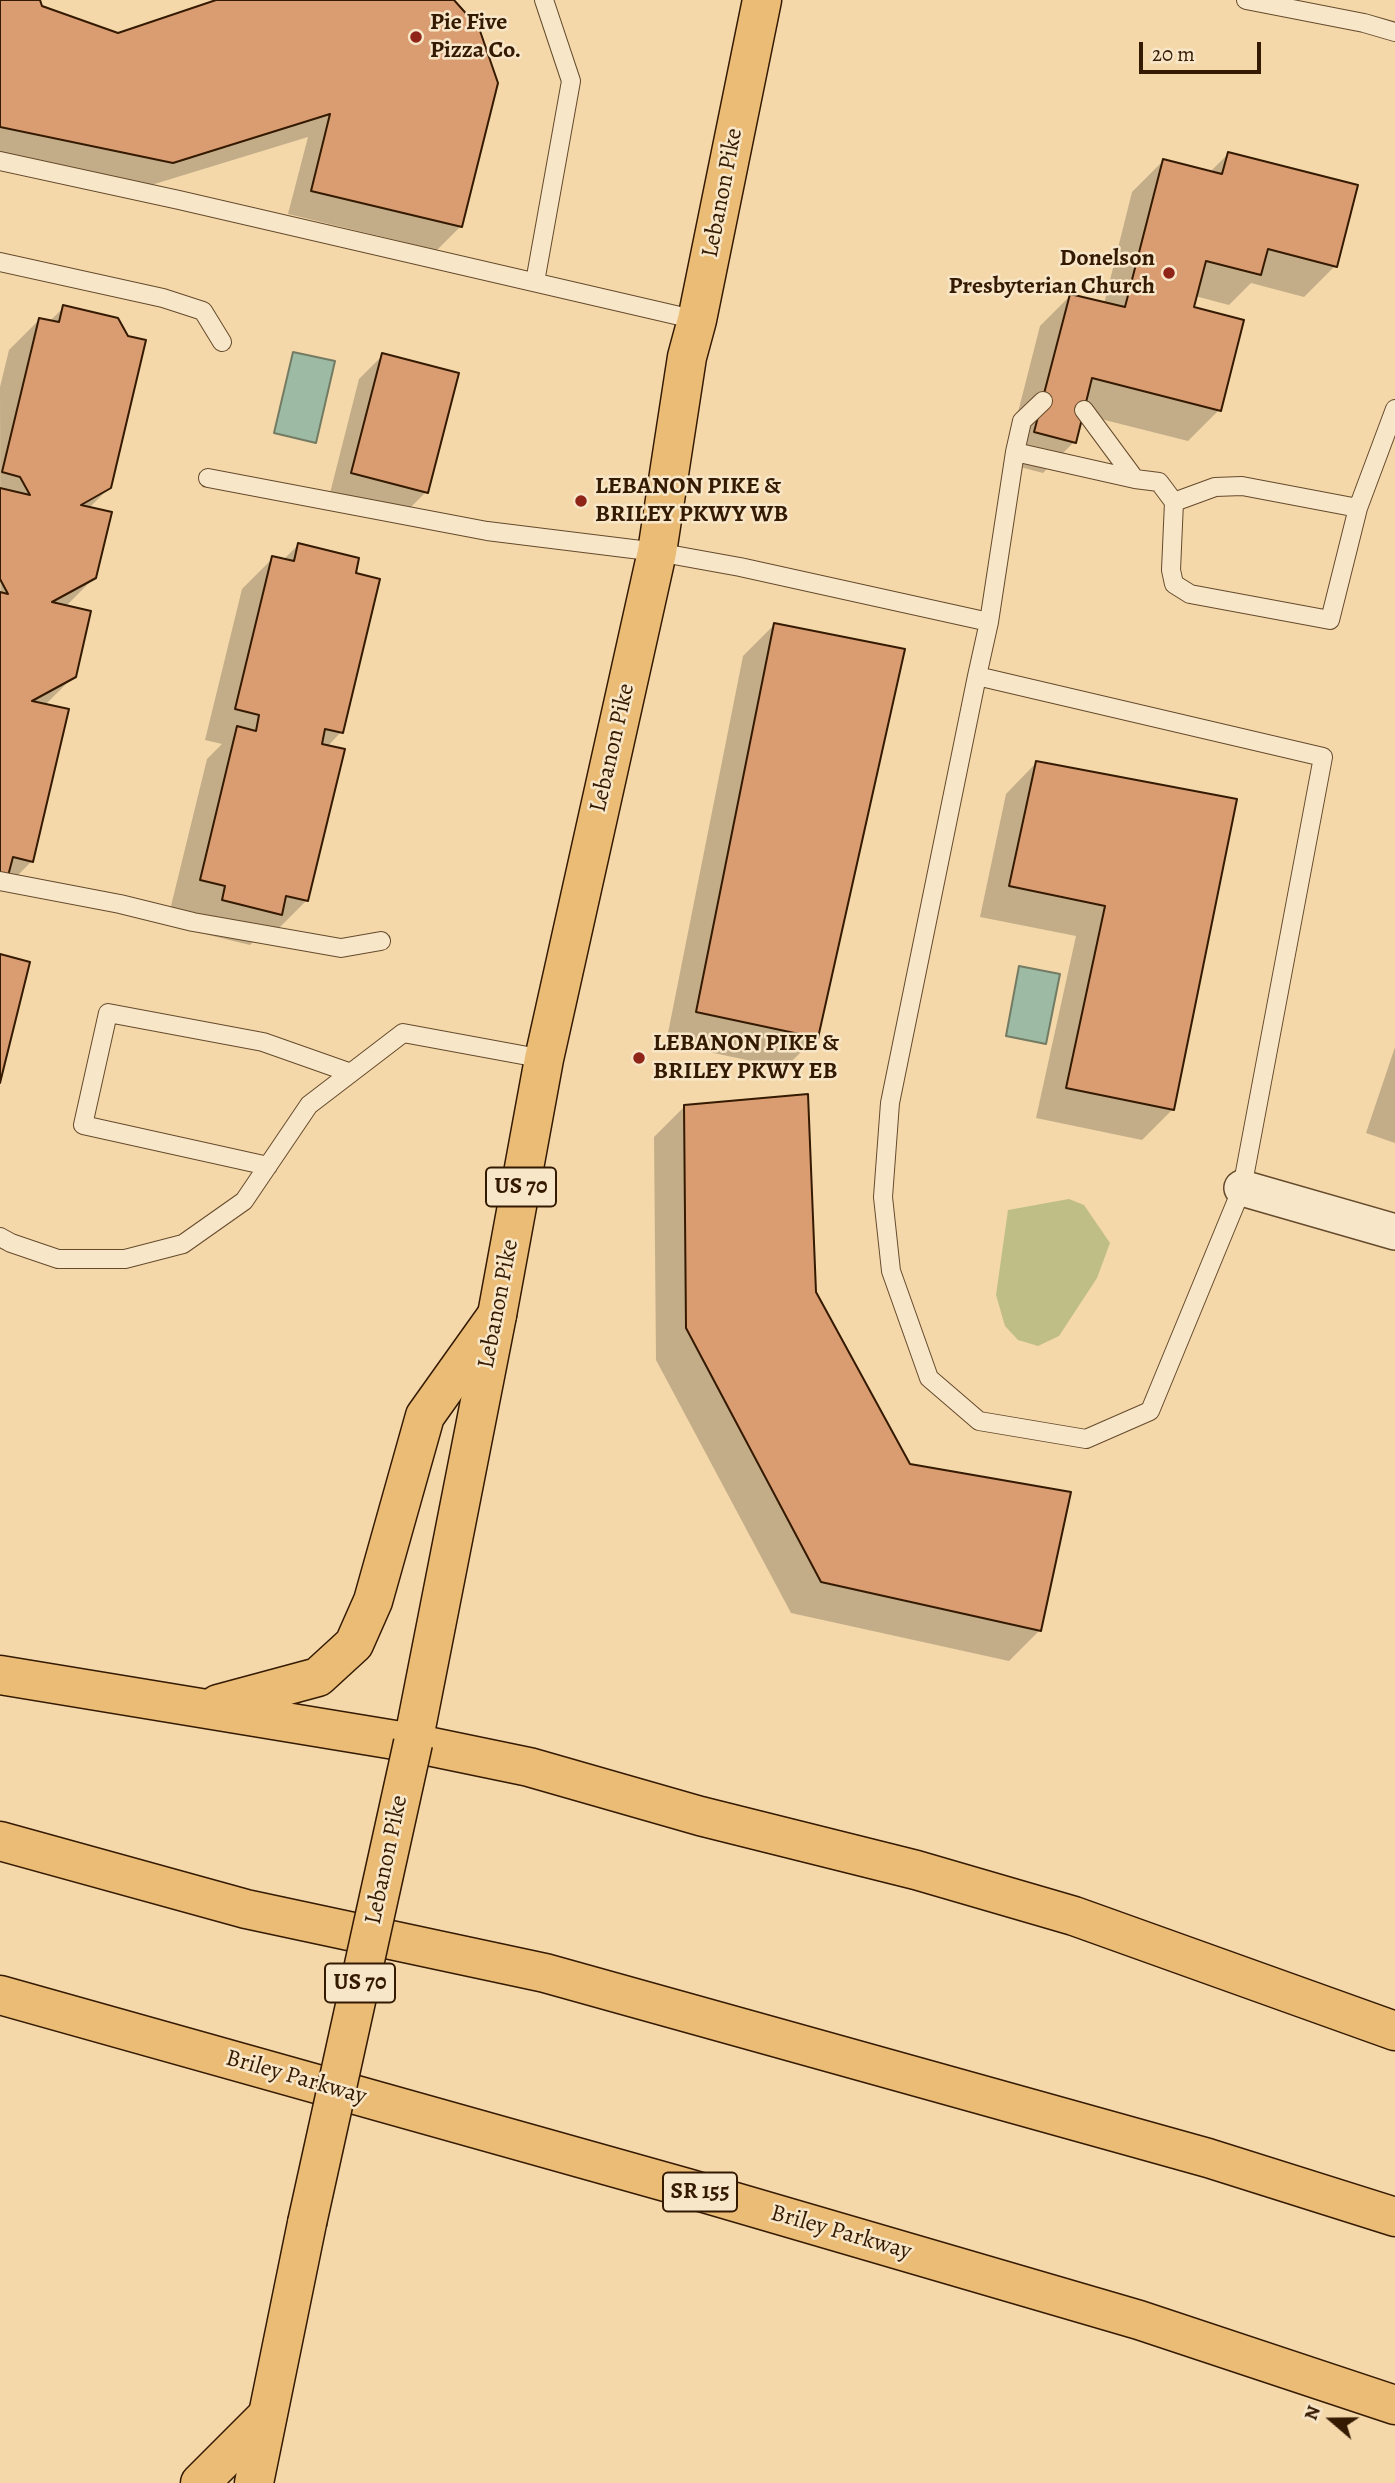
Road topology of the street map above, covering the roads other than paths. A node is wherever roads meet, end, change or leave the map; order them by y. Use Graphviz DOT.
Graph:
graph roads {
  1 [pos="544,0"];
  2 [pos="762,0"];
  3 [pos="1246,0"];
  4 [pos="1395,32"];
  5 [pos="0,161"];
  6 [pos="0,262"];
  7 [pos="534,282"];
  8 [pos="697,320"];
  9 [pos="222,342"];
  10 [pos="1043,401"];
  11 [pos="1395,409"];
  12 [pos="1084,410"];
  13 [pos="1015,452"];
  14 [pos="208,478"];
  15 [pos="1135,479"];
  16 [pos="1174,502"];
  17 [pos="1359,508"];
  18 [pos="657,552"];
  19 [pos="989,622"];
  20 [pos="977,676"];
  21 [pos="0,881"];
  22 [pos="380,941"];
  23 [pos="544,1059"];
  24 [pos="351,1073"];
  25 [pos="268,1166"];
  26 [pos="1242,1188"];
  27 [pos="1395,1231"];
  28 [pos="0,1237"];
  29 [pos="497,1315"];
  30 [pos="0,1675"];
  31 [pos="204,1707"];
  32 [pos="413,1743"];
  33 [pos="0,1841"];
  34 [pos="3,1996"];
  35 [pos="1395,2031"];
  36 [pos="1395,2217"];
  37 [pos="1395,2405"];
  38 [pos="267,2416"];
  39 [pos="200,2483"];
  40 [pos="254,2483"];
  1 -- 7 [label="lane"];
  2 -- 8 [label="main road, Lebanon Pike / US 70"];
  3 -- 4 [label="lane"];
  5 -- 7 [label="lane"];
  6 -- 9 [label="lane"];
  7 -- 8 [label="lane"];
  8 -- 18 [label="main road, Lebanon Pike / US 70"];
  10 -- 13 [label="lane"];
  11 -- 17 [label="lane"];
  12 -- 15 [label="lane"];
  13 -- 15 [label="lane"];
  13 -- 19 [label="lane"];
  14 -- 18 [label="lane"];
  15 -- 16 [label="lane"];
  16 -- 17 [label="lane"];
  16 -- 17 [label="lane"];
  18 -- 19 [label="lane"];
  18 -- 23 [label="main road, Lebanon Pike / US 70"];
  19 -- 20 [label="lane"];
  20 -- 26 [label="lane"];
  20 -- 26 [label="lane"];
  21 -- 22 [label="lane"];
  23 -- 24 [label="lane"];
  23 -- 29 [label="main road, Lebanon Pike / US 70"];
  24 -- 25 [label="lane"];
  24 -- 25 [label="lane"];
  25 -- 28 [label="lane"];
  26 -- 27 [label="street"];
  29 -- 31 [label="main road"];
  29 -- 32 [label="main road, Lebanon Pike / US 70"];
  30 -- 31 [label="main road"];
  31 -- 32 [label="main road"];
  32 -- 35 [label="main road"];
  32 -- 38 [label="main road, Lebanon Pike / US 70, bridge"];
  33 -- 36 [label="main road"];
  34 -- 37 [label="main road, Briley Parkway / SR 155"];
  38 -- 39 [label="main road"];
  38 -- 40 [label="main road, Lebanon Pike / US 70"];
}
